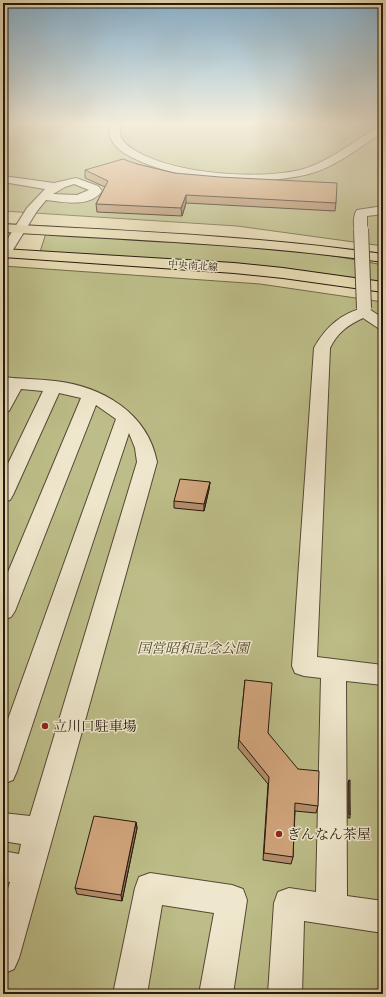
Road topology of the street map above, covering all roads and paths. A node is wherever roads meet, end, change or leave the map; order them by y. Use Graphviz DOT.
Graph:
graph roads {
  1 [pos="177,170"];
  2 [pos="315,170"];
  3 [pos="3,179"];
  4 [pos="57,186"];
  5 [pos="43,196"];
  6 [pos="383,210"];
  7 [pos="3,228"];
  8 [pos="20,229"];
  9 [pos="4,257"];
  10 [pos="383,258"];
  11 [pos="383,287"];
  12 [pos="364,310"];
  13 [pos="383,325"];
  14 [pos="9,383"];
  15 [pos="54,386"];
  16 [pos="91,395"];
  17 [pos="3,406"];
  18 [pos="125,417"];
  19 [pos="3,494"];
  20 [pos="3,611"];
  21 [pos="334,670"];
  22 [pos="383,675"];
  23 [pos="3,771"];
  24 [pos="3,827"];
  25 [pos="39,832"];
  26 [pos="16,868"];
  27 [pos="331,909"];
  28 [pos="383,917"];
  29 [pos="3,958"];
  30 [pos="130,994"];
  31 [pos="216,994"];
  32 [pos="285,994"];
  1 -- 2 [label="street"];
  3 -- 4 [label="street"];
  4 -- 5 [label="street"];
  4 -- 5 [label="street"];
  5 -- 8 [label="street"];
  6 -- 12 [label="street, bridge"];
  7 -- 8 [label="main road"];
  8 -- 9 [label="street"];
  8 -- 10 [label="main road"];
  9 -- 11 [label="main road, 中央南北線"];
  12 -- 13 [label="street"];
  12 -- 21 [label="street"];
  14 -- 15 [label="street"];
  14 -- 17 [label="street"];
  15 -- 16 [label="street"];
  15 -- 19 [label="street"];
  16 -- 18 [label="street"];
  16 -- 20 [label="street"];
  18 -- 23 [label="street"];
  18 -- 25 [label="street"];
  21 -- 22 [label="street"];
  21 -- 27 [label="street"];
  24 -- 25 [label="street"];
  25 -- 26 [label="street"];
  26 -- 29 [label="street"];
  27 -- 28 [label="street"];
  27 -- 32 [label="street"];
  30 -- 31 [label="street"];
}
